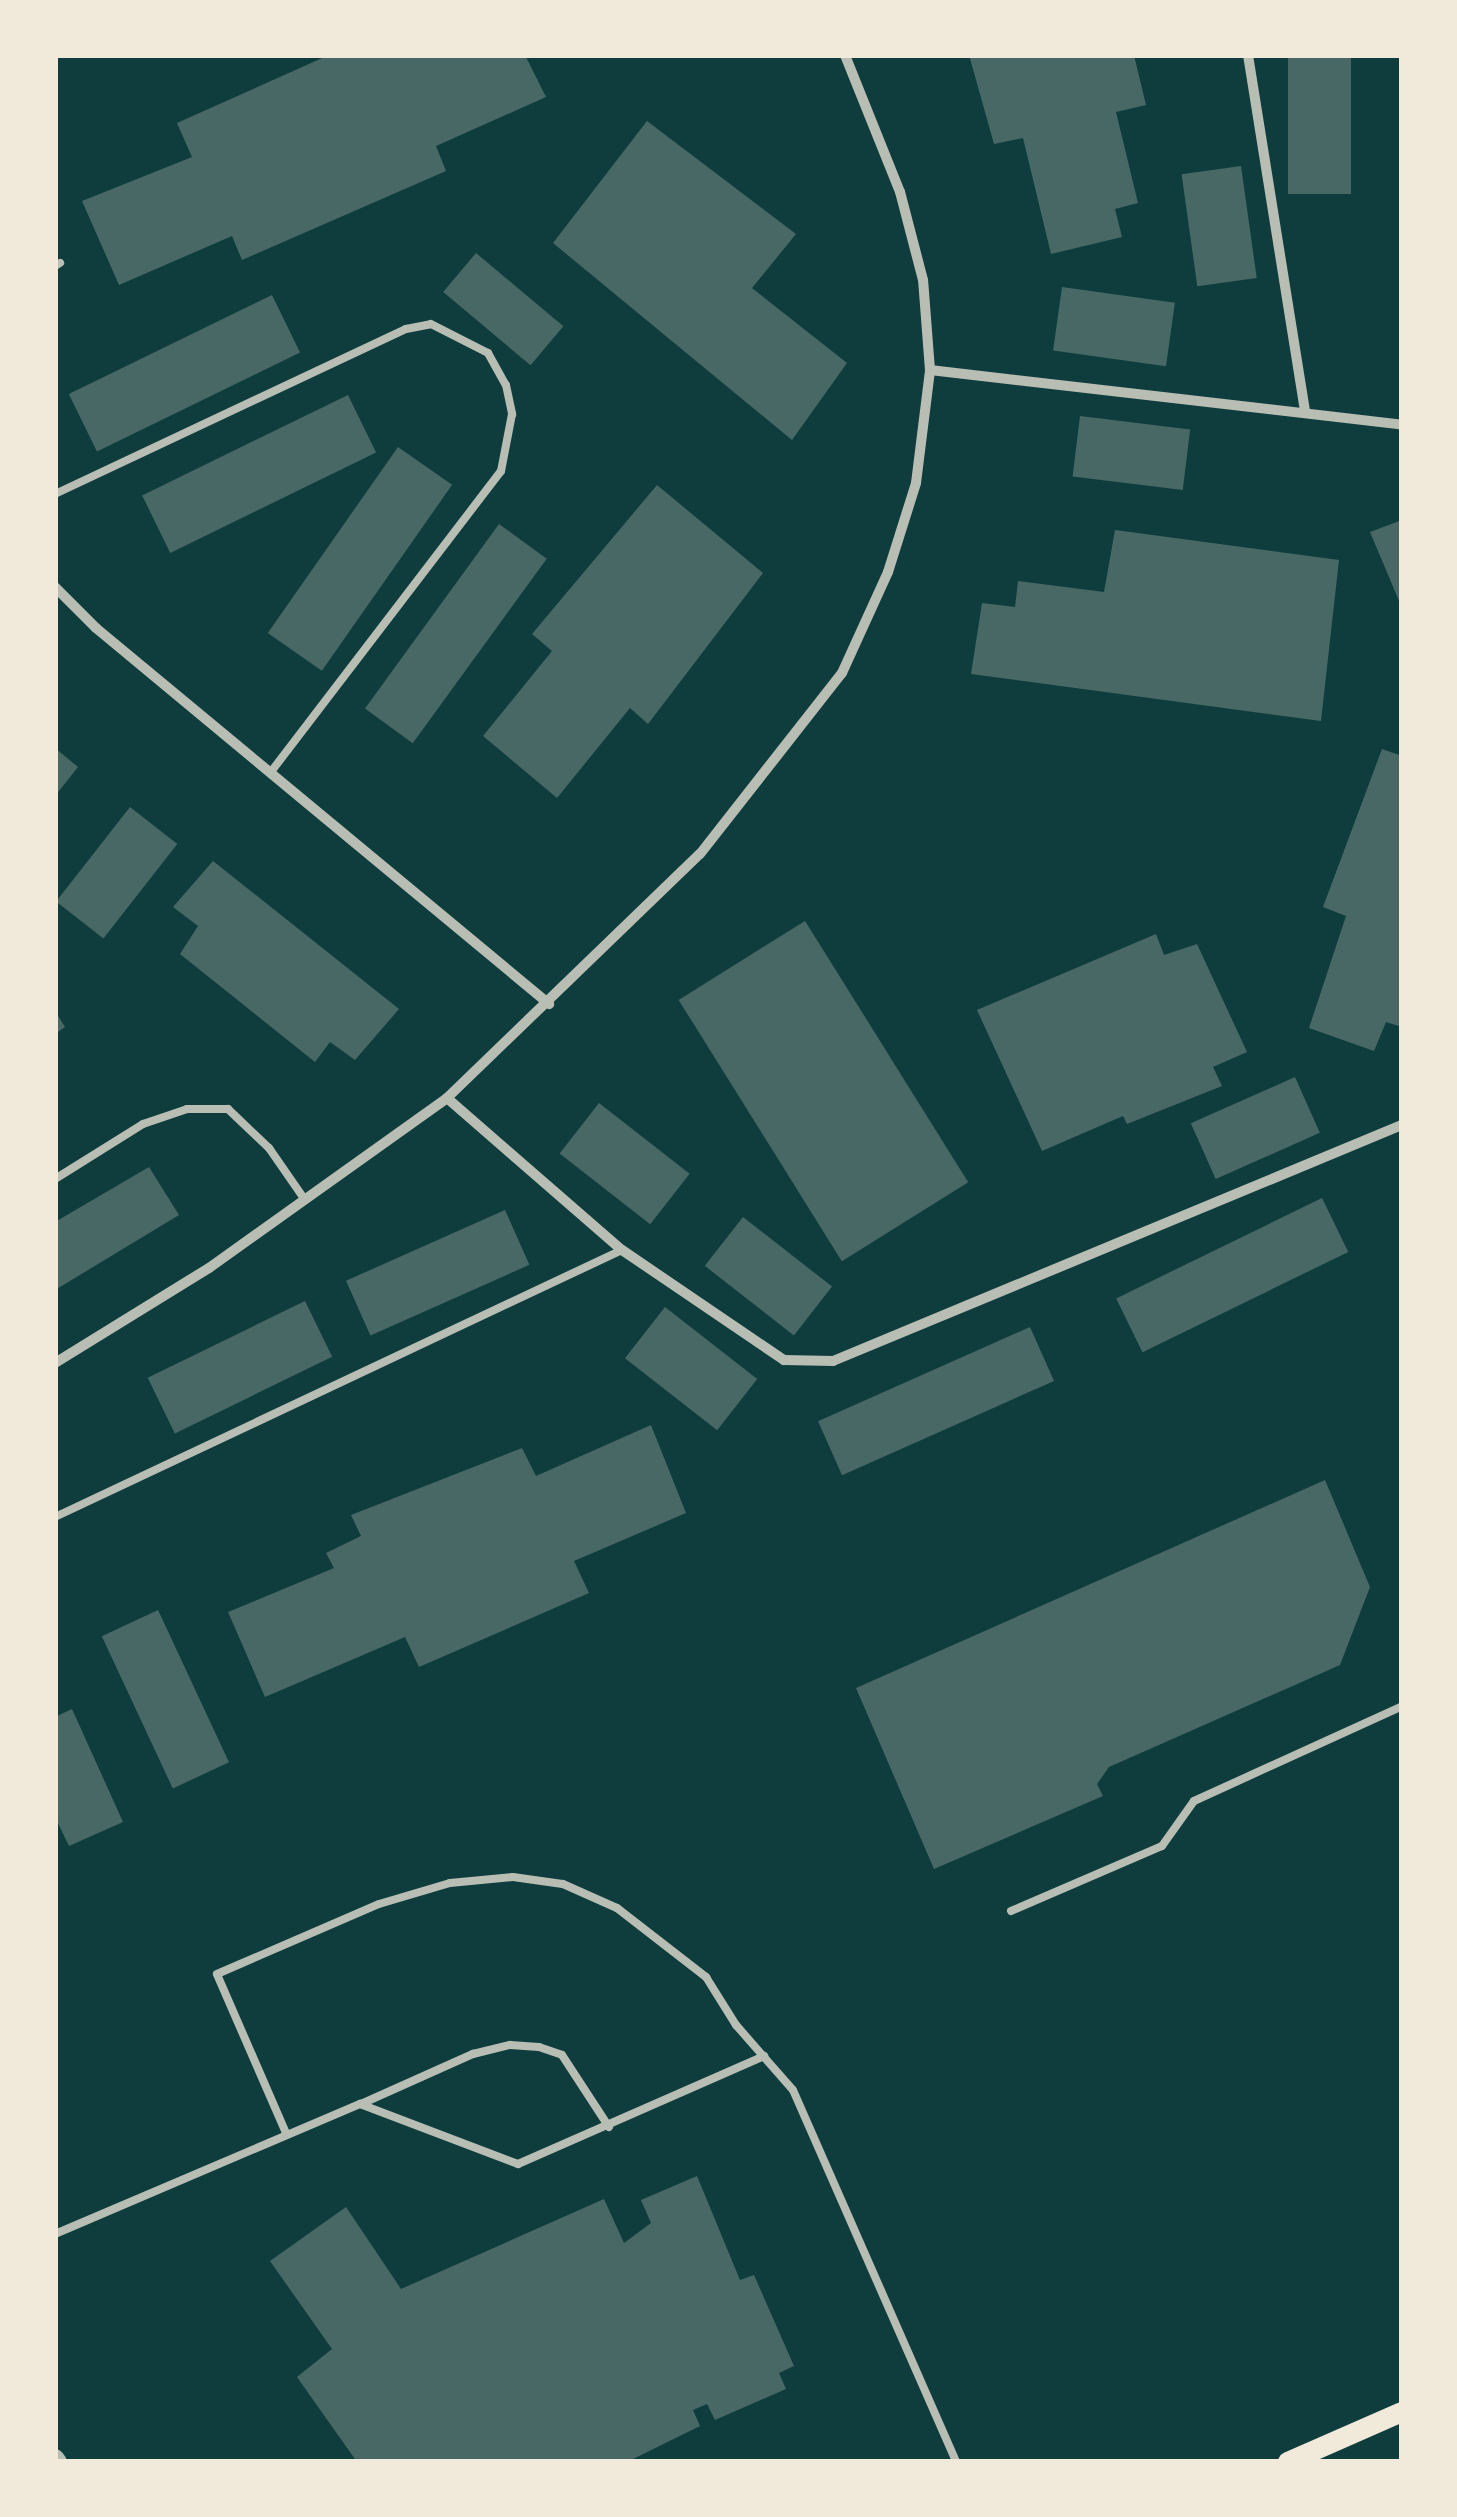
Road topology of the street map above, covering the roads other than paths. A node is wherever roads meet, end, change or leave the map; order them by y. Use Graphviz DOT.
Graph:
graph roads {
  1 [pos="845,55"];
  2 [pos="1248,55"];
  3 [pos="930,370"];
  4 [pos="1306,410"];
  5 [pos="1402,424"];
  6 [pos="55,494"];
  7 [pos="55,587"];
  8 [pos="270,772"];
  9 [pos="549,1004"];
  10 [pos="447,1098"];
  11 [pos="1402,1124"];
  12 [pos="55,1179"];
  13 [pos="305,1200"];
  14 [pos="622,1250"];
  15 [pos="55,1362"];
  16 [pos="55,1517"];
  17 [pos="1402,1706"];
  18 [pos="1011,1911"];
  19 [pos="764,2056"];
  20 [pos="360,2104"];
  21 [pos="608,2127"];
  22 [pos="286,2133"];
  23 [pos="55,2234"];
  24 [pos="1402,2412"];
  25 [pos="956,2462"];
  26 [pos="1288,2462"];
  1 -- 3 [label="street"];
  2 -- 4 [label="street"];
  3 -- 4 [label="street"];
  3 -- 9 [label="street"];
  4 -- 5 [label="street"];
  6 -- 8 [label="lane"];
  7 -- 8 [label="street"];
  8 -- 9 [label="street"];
  9 -- 10 [label="street"];
  10 -- 13 [label="street"];
  10 -- 14 [label="street"];
  11 -- 14 [label="street"];
  12 -- 13 [label="lane"];
  13 -- 15 [label="street"];
  14 -- 16 [label="lane"];
  17 -- 18 [label="lane"];
  19 -- 21 [label="lane"];
  19 -- 22 [label="lane"];
  19 -- 25 [label="lane"];
  20 -- 21 [label="lane"];
  20 -- 21 [label="lane"];
  20 -- 22 [label="lane"];
  22 -- 23 [label="lane"];
  24 -- 26 [label="main road"];
}
